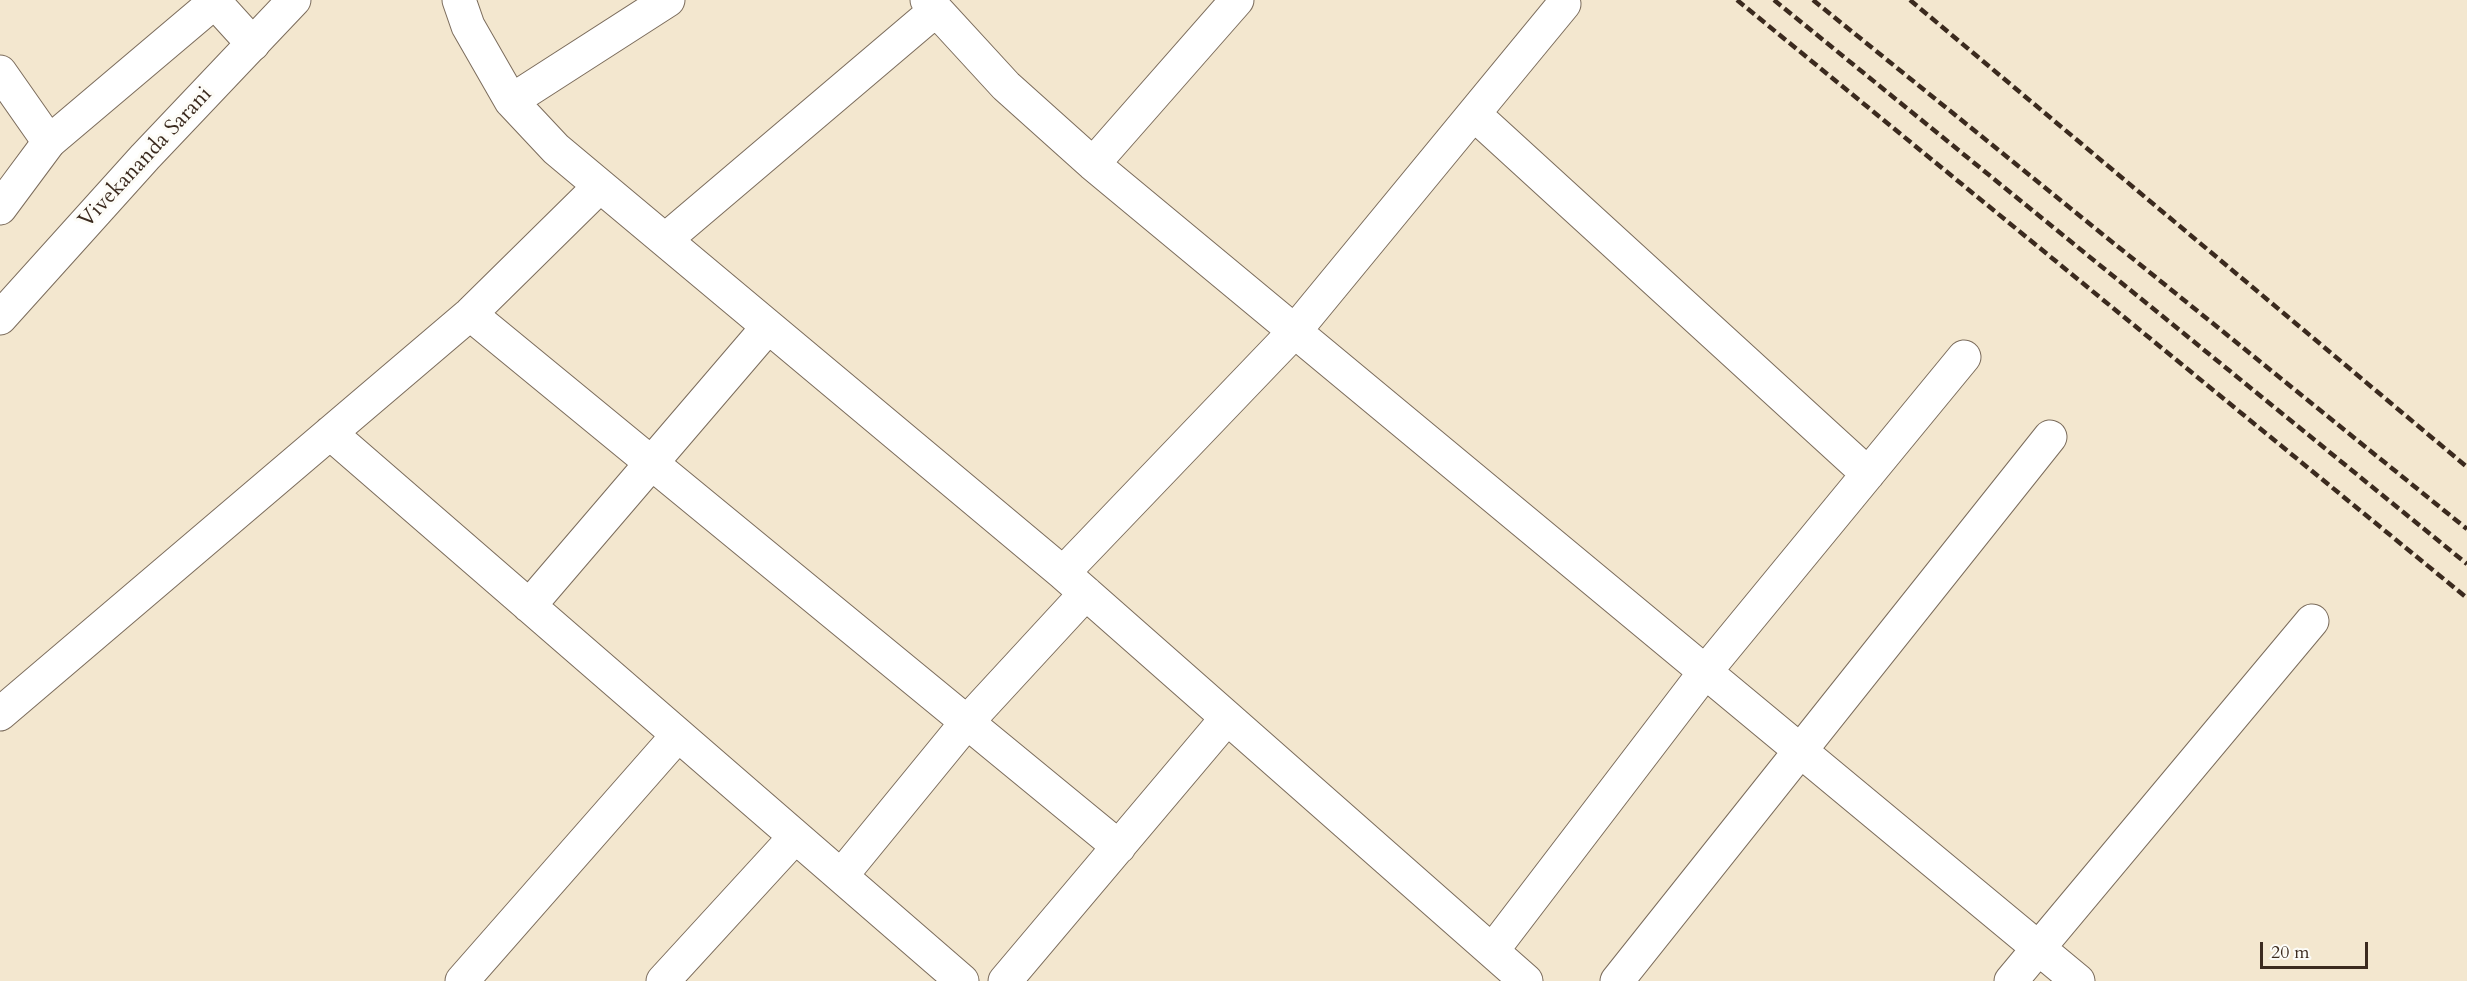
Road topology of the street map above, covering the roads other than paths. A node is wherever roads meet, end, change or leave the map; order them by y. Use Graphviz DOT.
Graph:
graph roads {
  1 [pos="294,0"];
  2 [pos="459,0"];
  3 [pos="668,0"];
  4 [pos="1237,0"];
  5 [pos="215,1"];
  6 [pos="1564,4"];
  7 [pos="932,5"];
  8 [pos="253,44"];
  9 [pos="0,72"];
  10 [pos="511,101"];
  11 [pos="1474,114"];
  12 [pos="49,142"];
  13 [pos="1093,164"];
  14 [pos="600,186"];
  15 [pos="0,208"];
  16 [pos="665,240"];
  17 [pos="470,314"];
  18 [pos="0,318"];
  19 [pos="768,327"];
  20 [pos="1294,332"];
  21 [pos="1964,357"];
  22 [pos="330,433"];
  23 [pos="2050,437"];
  24 [pos="652,464"];
  25 [pos="1868,474"];
  26 [pos="1074,583"];
  27 [pos="529,606"];
  28 [pos="2312,621"];
  29 [pos="1705,672"];
  30 [pos="0,714"];
  31 [pos="1227,718"];
  32 [pos="967,722"];
  33 [pos="678,735"];
  34 [pos="1800,751"];
  35 [pos="795,837"];
  36 [pos="1119,847"];
  37 [pos="841,876"];
  38 [pos="2038,949"];
  39 [pos="1492,951"];
  40 [pos="462,981"];
  41 [pos="663,981"];
  42 [pos="962,981"];
  43 [pos="1005,981"];
  44 [pos="1526,981"];
  45 [pos="1617,981"];
  46 [pos="2011,981"];
  47 [pos="2078,981"];
  1 -- 8 [label="street, Vivekananda Sarani"];
  2 -- 10 [label="street"];
  3 -- 10 [label="street"];
  4 -- 13 [label="street"];
  5 -- 8 [label="street"];
  5 -- 12 [label="street"];
  6 -- 11 [label="street"];
  7 -- 13 [label="street"];
  7 -- 16 [label="street"];
  8 -- 18 [label="street, Vivekananda Sarani"];
  9 -- 12 [label="street"];
  10 -- 14 [label="street"];
  11 -- 20 [label="street"];
  11 -- 25 [label="street"];
  12 -- 15 [label="street"];
  13 -- 20 [label="street"];
  14 -- 16 [label="street"];
  14 -- 17 [label="street"];
  16 -- 19 [label="street"];
  17 -- 22 [label="street"];
  17 -- 24 [label="street"];
  19 -- 24 [label="street"];
  19 -- 26 [label="street"];
  20 -- 26 [label="street"];
  20 -- 29 [label="street"];
  21 -- 25 [label="street"];
  22 -- 27 [label="street"];
  22 -- 30 [label="street"];
  23 -- 34 [label="street"];
  24 -- 27 [label="street"];
  24 -- 32 [label="street"];
  25 -- 29 [label="street"];
  26 -- 31 [label="street"];
  26 -- 32 [label="street"];
  27 -- 33 [label="street"];
  28 -- 38 [label="street"];
  29 -- 34 [label="street"];
  29 -- 39 [label="street"];
  31 -- 36 [label="street"];
  31 -- 39 [label="street"];
  32 -- 36 [label="street"];
  32 -- 37 [label="street"];
  33 -- 35 [label="street"];
  33 -- 40 [label="street"];
  34 -- 38 [label="street"];
  34 -- 45 [label="street"];
  35 -- 37 [label="street"];
  35 -- 41 [label="street"];
  36 -- 43 [label="street"];
  37 -- 42 [label="street"];
  38 -- 46 [label="street"];
  38 -- 47 [label="street"];
  39 -- 44 [label="street"];
}
